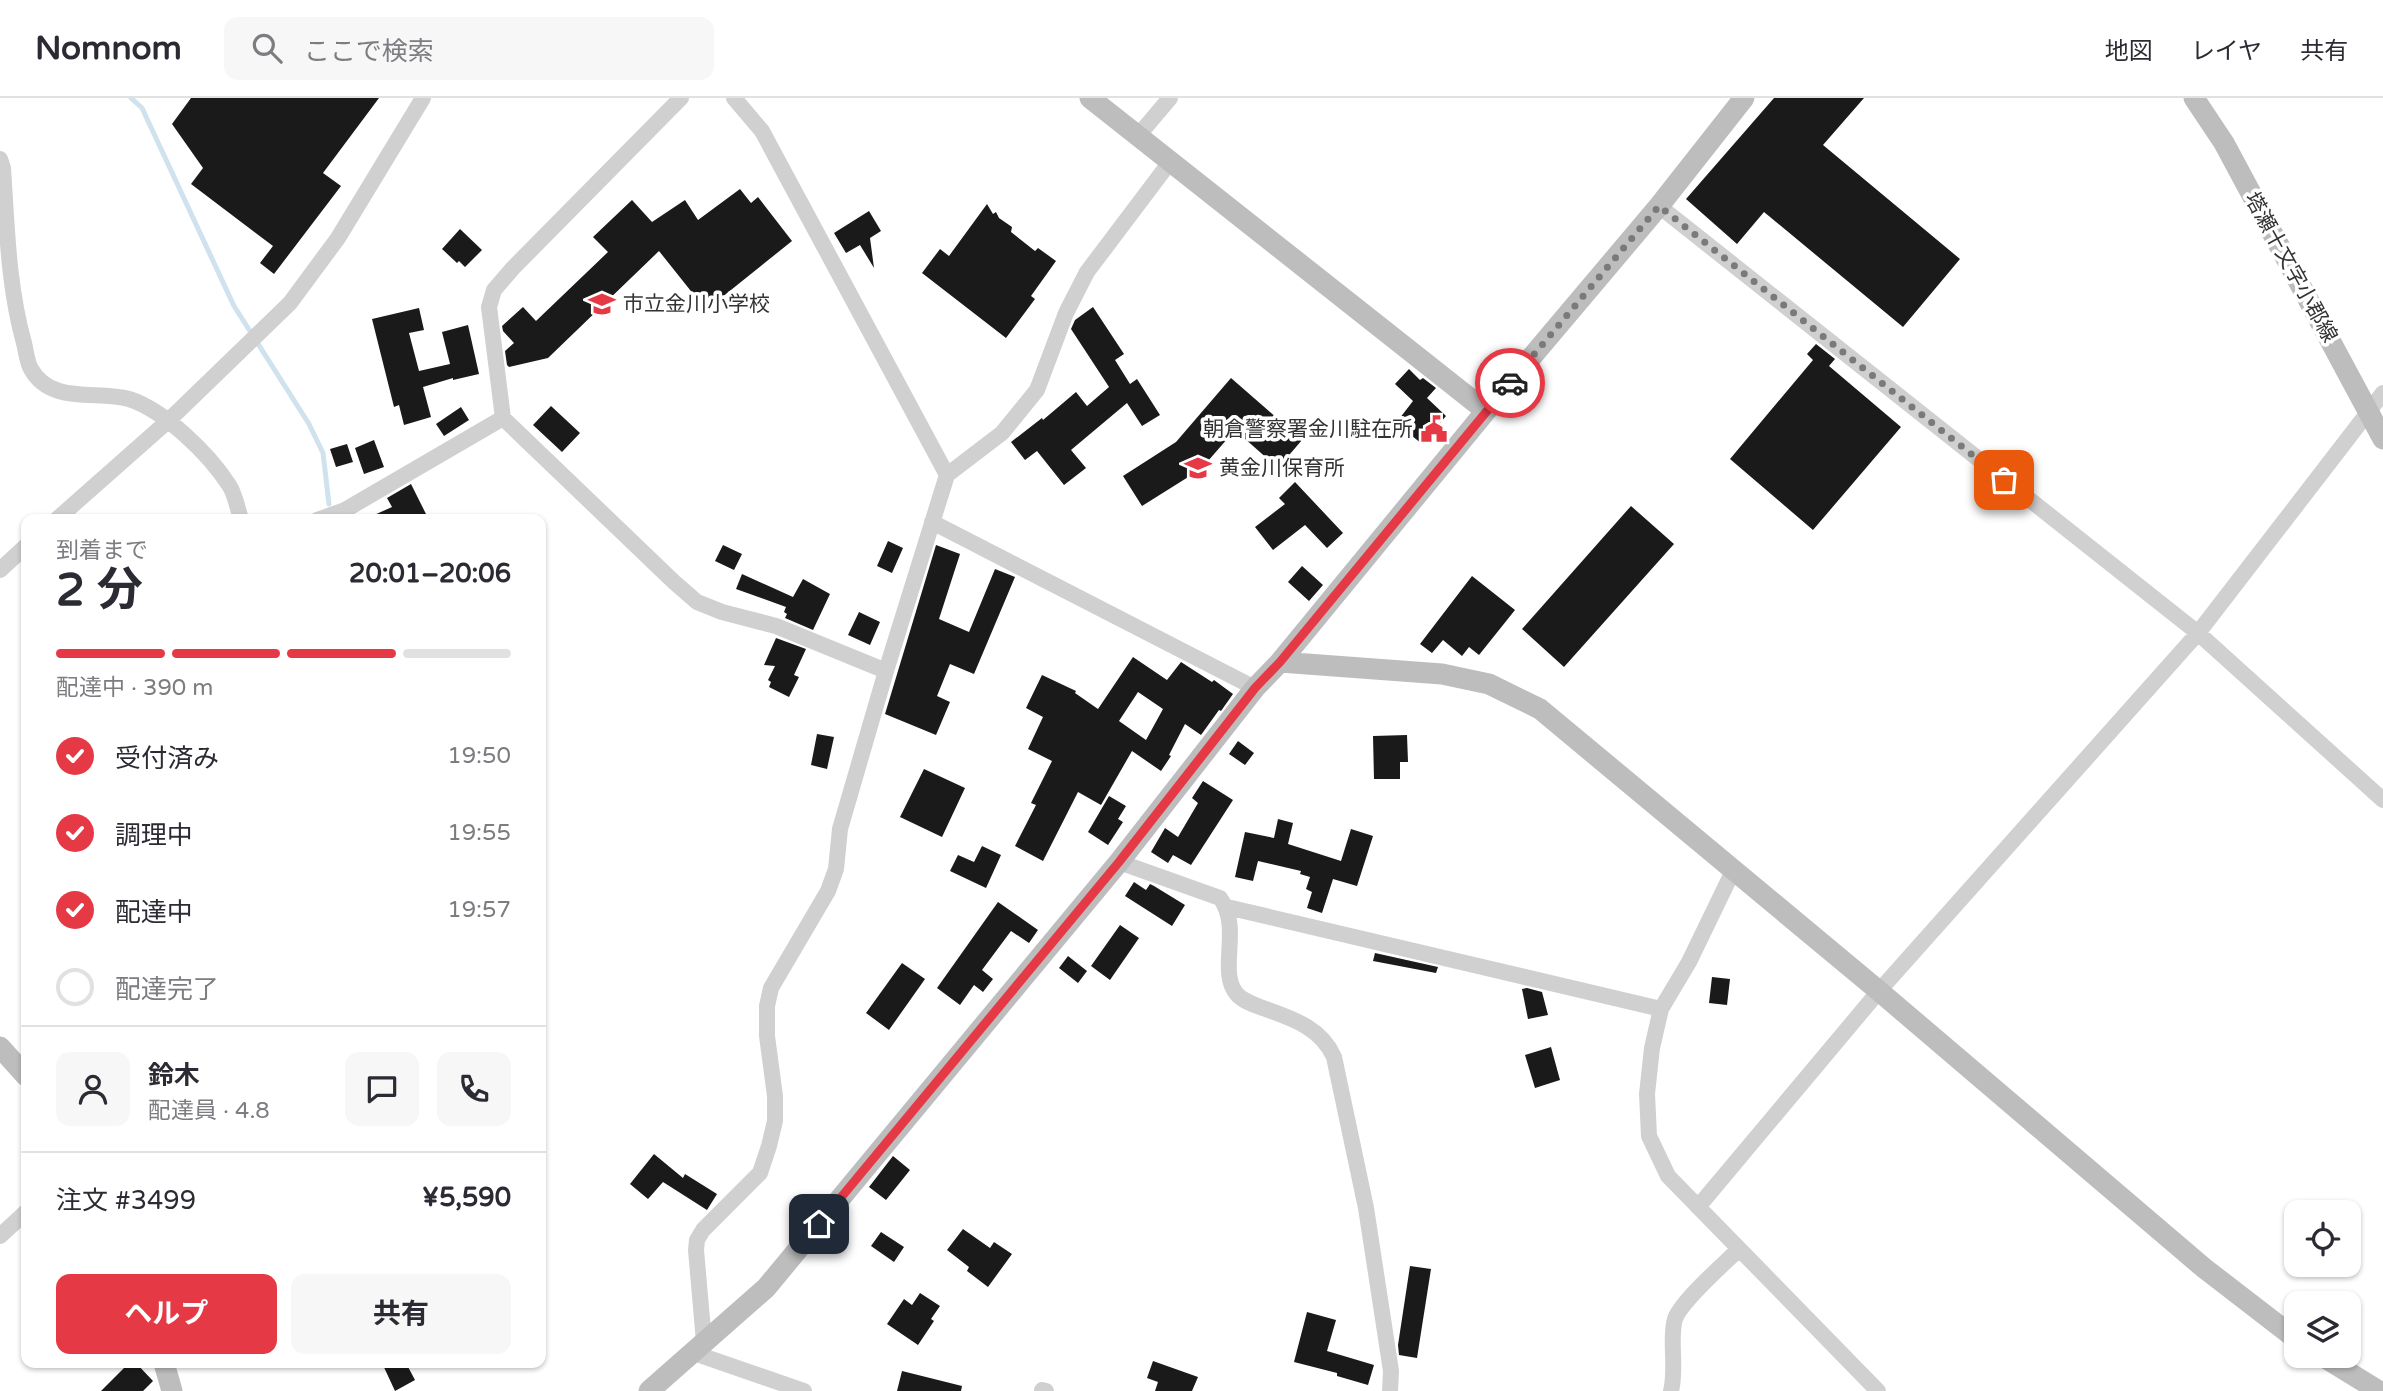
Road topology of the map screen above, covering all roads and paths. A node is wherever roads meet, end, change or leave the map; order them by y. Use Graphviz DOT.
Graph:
graph roads {
  1 [pos="423,98"];
  2 [pos="681,98"];
  3 [pos="734,98"];
  4 [pos="1090,98"];
  5 [pos="1170,98"];
  6 [pos="1744,98"];
  7 [pos="2194,98"];
  8 [pos="1138,136"];
  9 [pos="0,159"];
  10 [pos="1170,163"];
  11 [pos="1659,206"];
  12 [pos="2383,393"];
  13 [pos="1486,411"];
  14 [pos="2369,412"];
  15 [pos="503,418"];
  16 [pos="168,421"];
  17 [pos="2383,439"];
  18 [pos="947,475"];
  19 [pos="63,514"];
  20 [pos="239,514"];
  21 [pos="334,514"];
  22 [pos="932,522"];
  23 [pos="21,551"];
  24 [pos="0,570"];
  25 [pos="2198,633"];
  26 [pos="1280,662"];
  27 [pos="886,671"];
  28 [pos="1255,688"];
  29 [pos="2383,800"];
  30 [pos="1119,862"];
  31 [pos="1733,871"];
  32 [pos="1227,907"];
  33 [pos="1879,991"];
  34 [pos="1661,1009"];
  35 [pos="0,1047"];
  36 [pos="21,1070"];
  37 [pos="1699,1207"];
  38 [pos="21,1217"];
  39 [pos="0,1236"];
  40 [pos="1739,1249"];
  41 [pos="2284,1330"];
  42 [pos="698,1347"];
  43 [pos="165,1368"];
  44 [pos="2342,1368"];
  45 [pos="172,1391"];
  46 [pos="649,1391"];
  47 [pos="804,1391"];
  48 [pos="1390,1391"];
  49 [pos="1671,1391"];
  50 [pos="1878,1391"];
  51 [pos="2379,1391"];
  1 -- 16 [label="street"];
  2 -- 15 [label="street"];
  3 -- 18 [label="street"];
  4 -- 8 [label="main road"];
  5 -- 8 [label="street"];
  6 -- 11 [label="main road"];
  7 -- 14 [label="main road, 塔瀬十文字小郡線"];
  8 -- 10 [label="main road"];
  9 -- 16 [label="street"];
  10 -- 13 [label="main road"];
  10 -- 18 [label="street"];
  11 -- 13 [label="main road"];
  11 -- 25 [label="street"];
  12 -- 14 [label="street"];
  13 -- 26 [label="main road"];
  14 -- 17 [label="main road, 塔瀬十文字小郡線"];
  14 -- 25 [label="street"];
  15 -- 21 [label="street"];
  15 -- 27 [label="street"];
  16 -- 19 [label="street"];
  16 -- 20 [label="street"];
  18 -- 22 [label="street"];
  22 -- 27 [label="street"];
  22 -- 28 [label="street"];
  23 -- 24 [label="street"];
  25 -- 29 [label="street"];
  25 -- 33 [label="street"];
  26 -- 28 [label="main road"];
  26 -- 31 [label="main road"];
  27 -- 42 [label="street"];
  28 -- 30 [label="main road"];
  30 -- 32 [label="street"];
  30 -- 42 [label="main road"];
  31 -- 33 [label="main road"];
  31 -- 34 [label="street"];
  32 -- 34 [label="street"];
  32 -- 48 [label="street"];
  33 -- 37 [label="street"];
  33 -- 41 [label="main road"];
  34 -- 37 [label="street"];
  35 -- 36 [label="main road"];
  37 -- 40 [label="street"];
  38 -- 39 [label="street"];
  40 -- 49 [label="street"];
  40 -- 50 [label="street"];
  42 -- 46 [label="main road"];
  42 -- 47 [label="street"];
  43 -- 45 [label="main road"];
  44 -- 51 [label="main road"];
}
